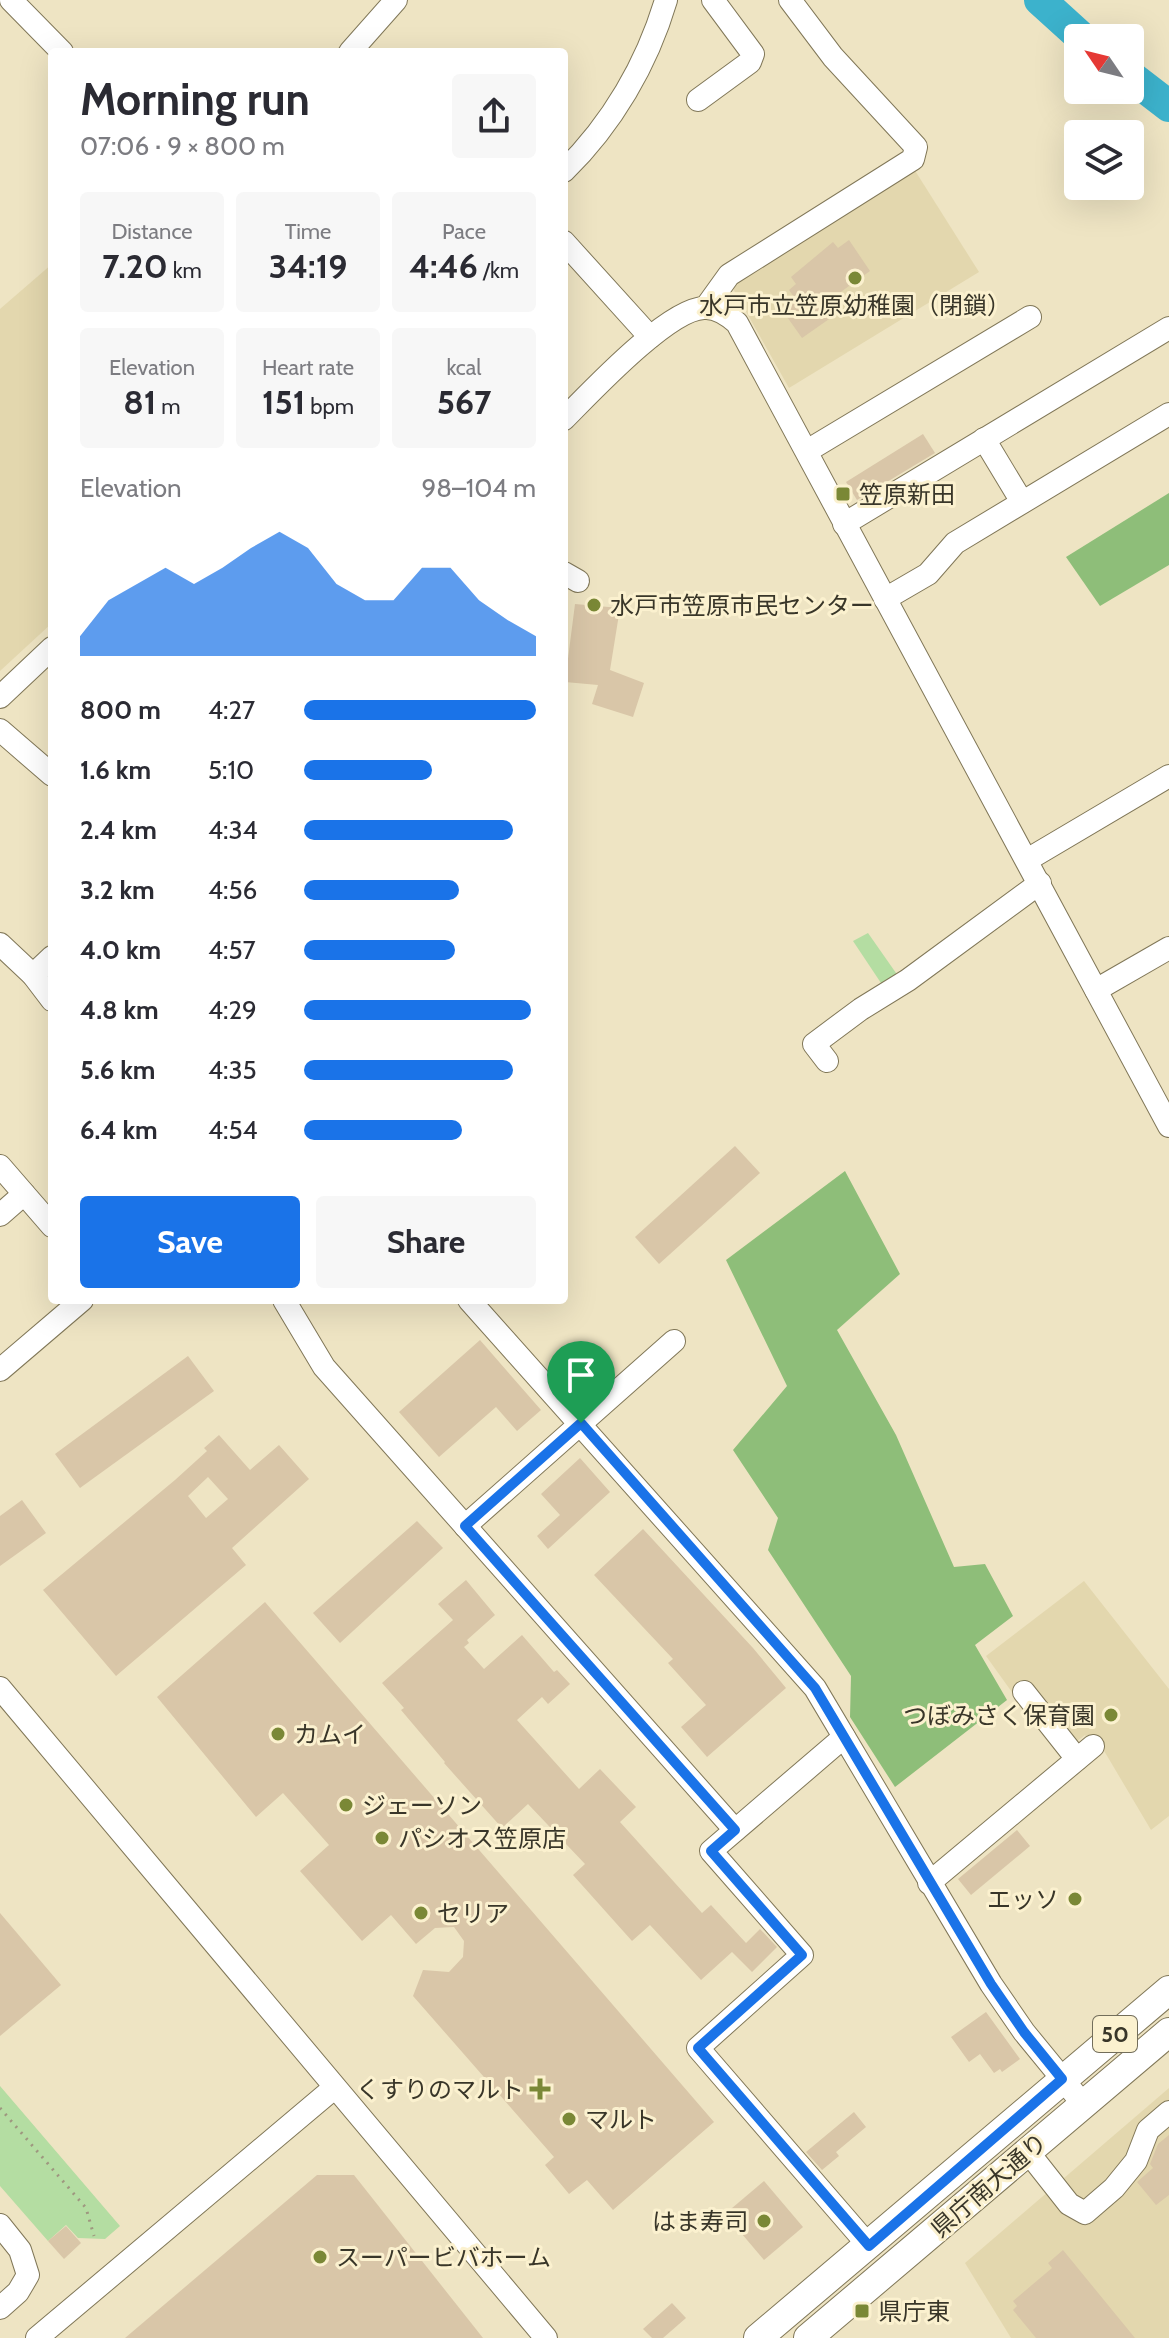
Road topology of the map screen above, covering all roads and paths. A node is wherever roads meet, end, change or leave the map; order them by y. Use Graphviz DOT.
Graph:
graph roads {
  1 [pos="11,0"];
  2 [pos="396,0"];
  3 [pos="666,0"];
  4 [pos="713,0"];
  5 [pos="790,0"];
  6 [pos="58,48"];
  7 [pos="354,48"];
  8 [pos="698,100"];
  9 [pos="568,166"];
  10 [pos="568,246"];
  11 [pos="706,307"];
  12 [pos="1030,317"];
  13 [pos="1169,328"];
  14 [pos="650,337"];
  15 [pos="1169,414"];
  16 [pos="568,415"];
  17 [pos="984,439"];
  18 [pos="807,451"];
  19 [pos="1022,502"];
  20 [pos="844,524"];
  21 [pos="885,599"];
  22 [pos="48,652"];
  23 [pos="0,697"];
  24 [pos="0,730"];
  25 [pos="48,772"];
  26 [pos="1169,776"];
  27 [pos="1027,860"];
  28 [pos="1040,883"];
  29 [pos="0,944"];
  30 [pos="1169,948"];
  31 [pos="48,961"];
  32 [pos="33,975"];
  33 [pos="1096,990"];
  34 [pos="48,995"];
  35 [pos="827,1061"];
  36 [pos="1169,1126"];
  37 [pos="0,1166"];
  38 [pos="24,1194"];
  39 [pos="0,1215"];
  40 [pos="48,1221"];
  41 [pos="77,1304"];
  42 [pos="286,1304"];
  43 [pos="473,1304"];
  44 [pos="674,1341"];
  45 [pos="0,1370"];
  46 [pos="581,1423"];
  47 [pos="465,1526"];
  48 [pos="0,1688"];
  49 [pos="1024,1692"];
  50 [pos="844,1737"];
  51 [pos="735,1830"];
  52 [pos="929,1883"];
  53 [pos="1169,1990"];
  54 [pos="1169,2032"];
  55 [pos="1062,2079"];
  56 [pos="334,2088"];
  57 [pos="1083,2104"];
  58 [pos="0,2108"];
  59 [pos="1169,2112"];
  60 [pos="1028,2152"];
  61 [pos="0,2225"];
  62 [pos="94,2236"];
  63 [pos="869,2246"];
  64 [pos="0,2308"];
  65 [pos="37,2338"];
  66 [pos="546,2338"];
  67 [pos="758,2338"];
  68 [pos="808,2338"];
  1 -- 6 [label="street"];
  2 -- 7 [label="street"];
  3 -- 9 [label="street"];
  4 -- 8 [label="street"];
  5 -- 11 [label="street"];
  10 -- 14 [label="street"];
  11 -- 14 [label="street"];
  11 -- 18 [label="street"];
  12 -- 18 [label="street"];
  13 -- 17 [label="street"];
  14 -- 16 [label="street"];
  15 -- 19 [label="street"];
  17 -- 19 [label="street"];
  17 -- 20 [label="street"];
  18 -- 20 [label="street"];
  19 -- 21 [label="street"];
  20 -- 21 [label="street"];
  21 -- 27 [label="street"];
  22 -- 23 [label="street"];
  24 -- 25 [label="street"];
  26 -- 27 [label="street"];
  27 -- 28 [label="street"];
  28 -- 33 [label="street"];
  28 -- 35 [label="street"];
  29 -- 32 [label="street"];
  30 -- 33 [label="street"];
  31 -- 32 [label="street"];
  32 -- 34 [label="street"];
  33 -- 36 [label="street"];
  37 -- 38 [label="street"];
  38 -- 39 [label="street"];
  38 -- 40 [label="street"];
  41 -- 45 [label="street"];
  42 -- 47 [label="street"];
  43 -- 46 [label="street"];
  44 -- 46 [label="street"];
  46 -- 47 [label="street"];
  46 -- 50 [label="street"];
  47 -- 51 [label="street"];
  48 -- 56 [label="street"];
  49 -- 52 [label="street"];
  50 -- 51 [label="street"];
  50 -- 52 [label="street"];
  51 -- 63 [label="street"];
  52 -- 55 [label="street"];
  53 -- 55 [label="main road, 県庁南大通り / 50"];
  54 -- 57 [label="main road, 県庁南大通り / 50"];
  55 -- 57 [label="street"];
  55 -- 63 [label="main road, 県庁南大通り / 50"];
  56 -- 65 [label="street"];
  56 -- 66 [label="street"];
  57 -- 60 [label="main road, 県庁南大通り / 50"];
  58 -- 62 [label="path"];
  59 -- 60 [label="street"];
  60 -- 68 [label="main road, 県庁南大通り / 50"];
  61 -- 64 [label="street"];
  63 -- 67 [label="main road, 県庁南大通り / 50"];
}
